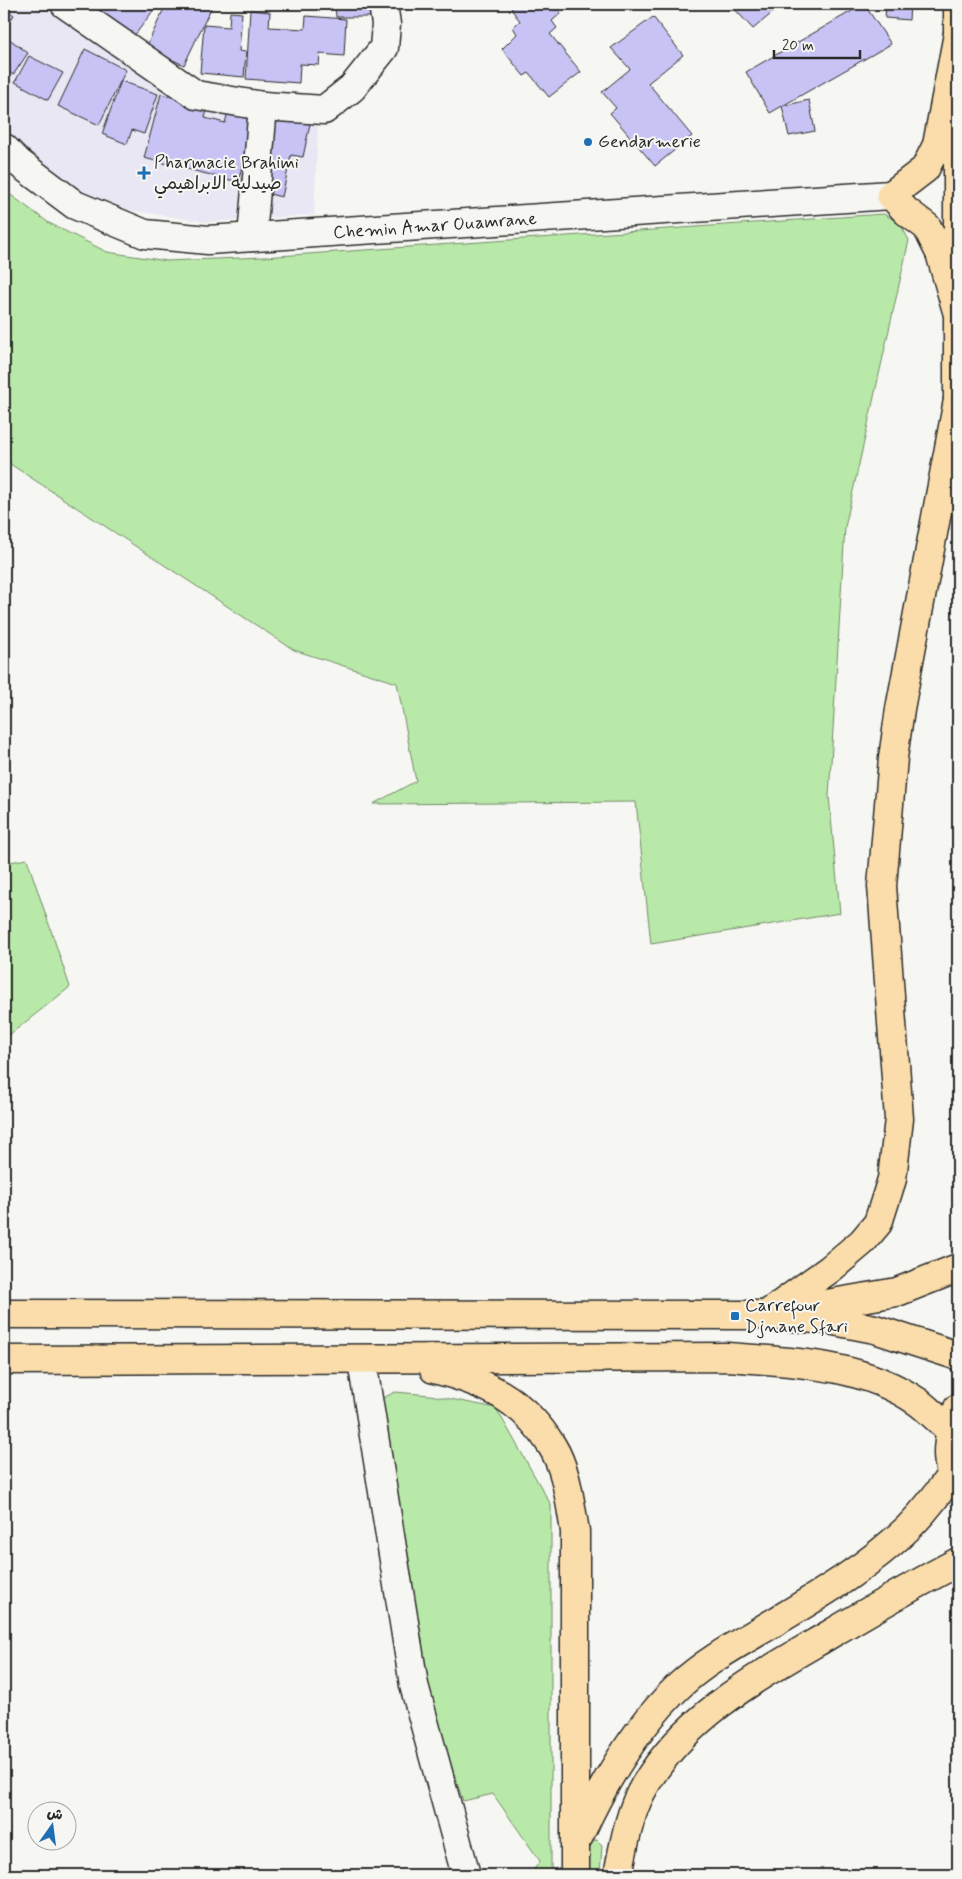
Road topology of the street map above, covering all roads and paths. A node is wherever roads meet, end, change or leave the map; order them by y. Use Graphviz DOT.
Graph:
graph roads {
  1 [pos="65,4"];
  2 [pos="383,4"];
  3 [pos="958,10"];
  4 [pos="958,34"];
  5 [pos="263,106"];
  6 [pos="958,121"];
  7 [pos="958,147"];
  8 [pos="4,148"];
  9 [pos="891,195"];
  10 [pos="252,237"];
  11 [pos="956,311"];
  12 [pos="958,400"];
  13 [pos="958,440"];
  14 [pos="958,1268"];
  15 [pos="4,1314"];
  16 [pos="766,1315"];
  17 [pos="958,1356"];
  18 [pos="399,1359"];
  19 [pos="4,1360"];
  20 [pos="362,1360"];
  21 [pos="954,1419"];
  22 [pos="955,1480"];
  23 [pos="958,1562"];
  24 [pos="575,1846"];
  25 [pos="466,1875"];
  26 [pos="575,1875"];
  27 [pos="618,1875"];
  1 -- 5 [label="street"];
  2 -- 5 [label="street"];
  3 -- 4 [label="highway"];
  4 -- 6 [label="highway"];
  4 -- 9 [label="highway"];
  5 -- 10 [label="street"];
  7 -- 11 [label="highway"];
  8 -- 10 [label="street, Chemin Amar Ouamrane"];
  9 -- 10 [label="street, Chemin Amar Ouamrane"];
  9 -- 11 [label="highway"];
  11 -- 12 [label="highway"];
  12 -- 13 [label="highway"];
  12 -- 16 [label="highway"];
  14 -- 16 [label="highway"];
  15 -- 16 [label="highway"];
  16 -- 17 [label="highway"];
  18 -- 20 [label="highway"];
  18 -- 21 [label="highway"];
  18 -- 24 [label="highway"];
  19 -- 20 [label="highway"];
  20 -- 25 [label="street"];
  21 -- 22 [label="highway"];
  22 -- 24 [label="highway"];
  23 -- 27 [label="highway"];
  24 -- 26 [label="highway"];
}
